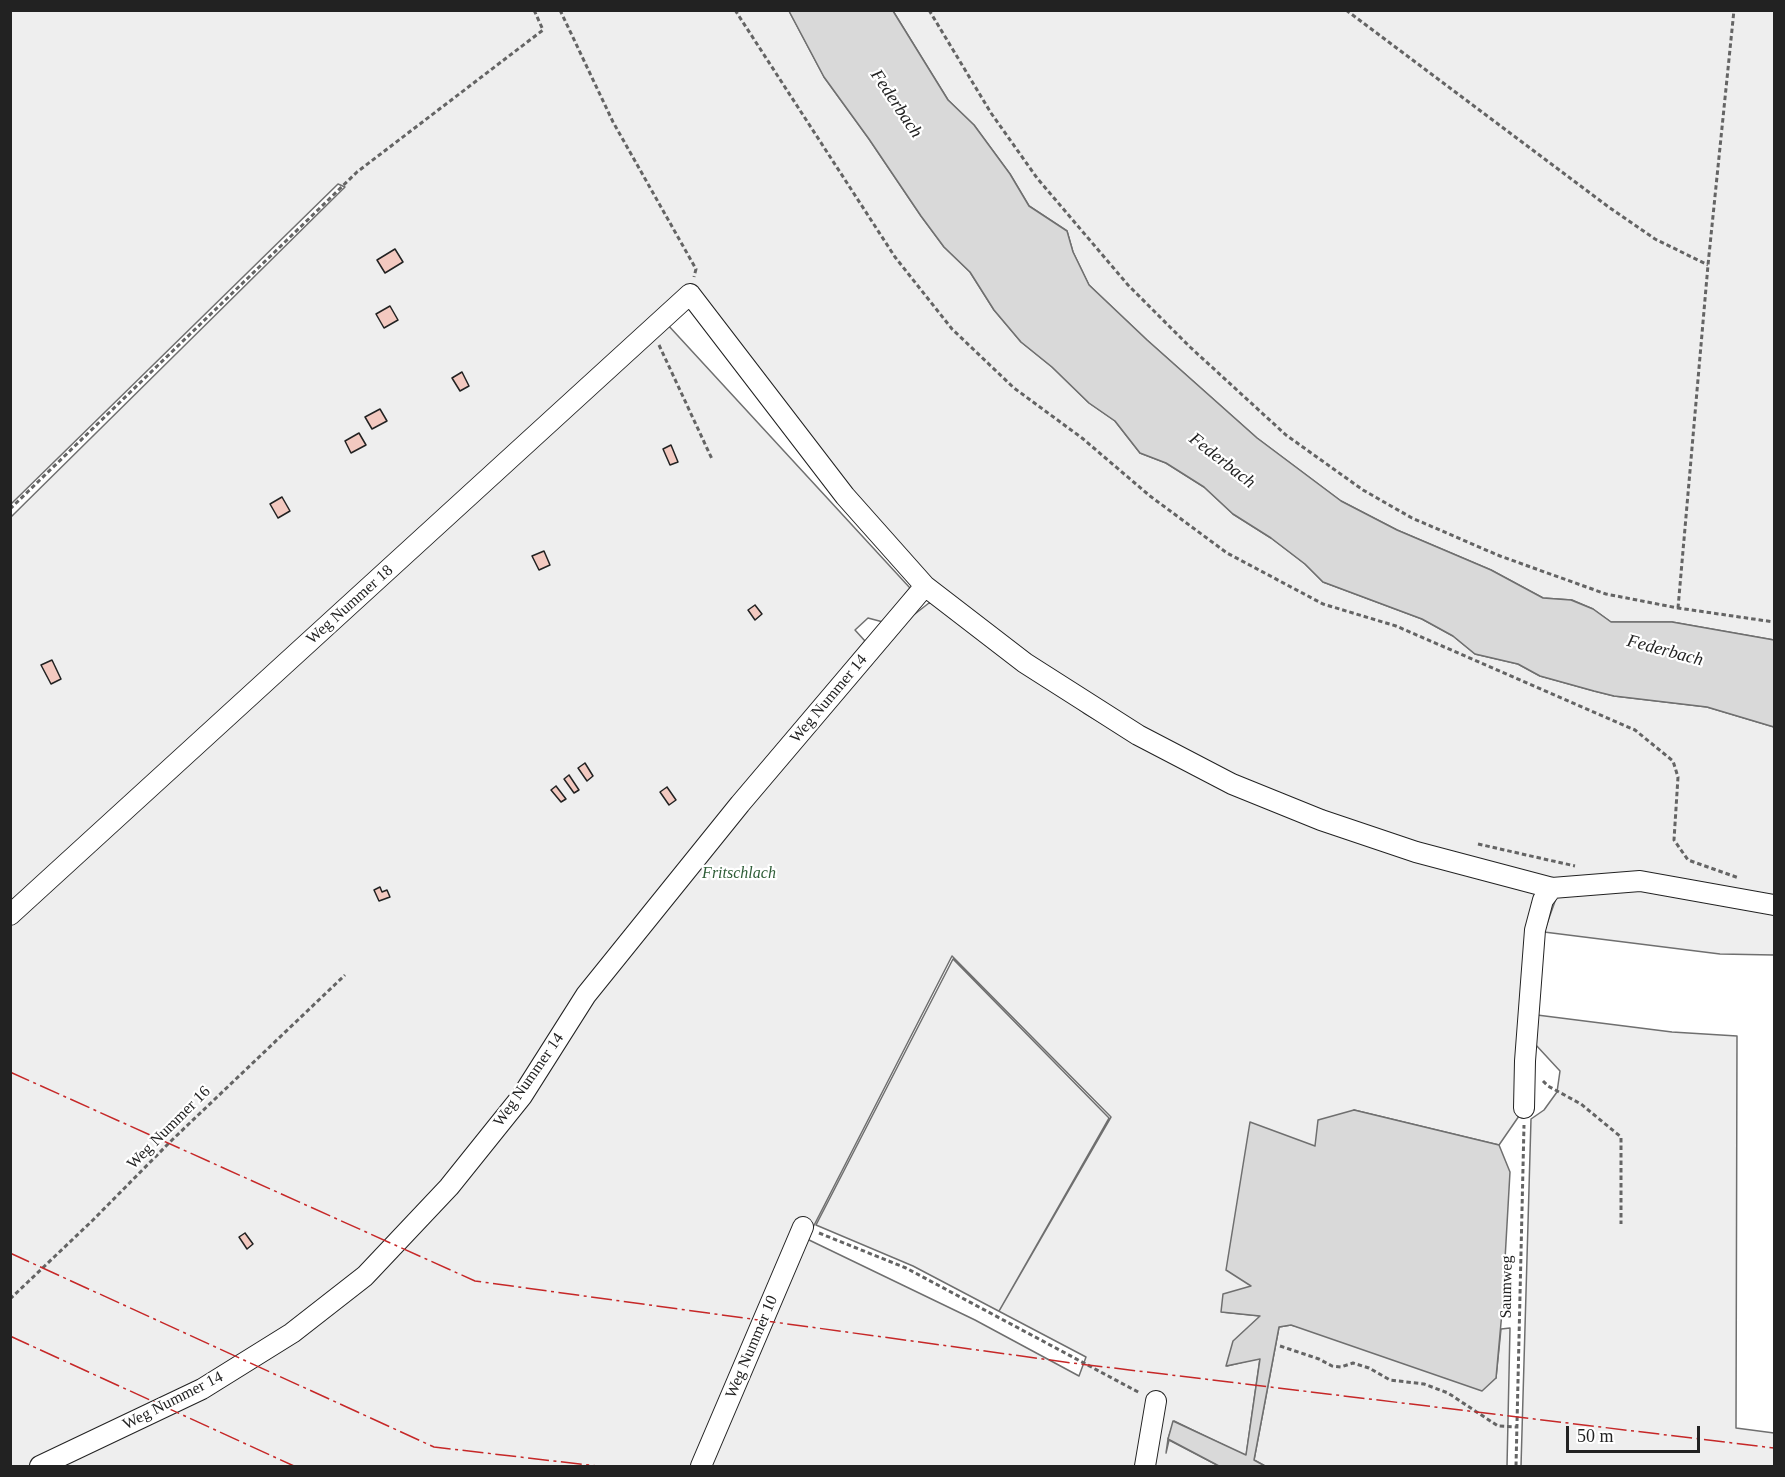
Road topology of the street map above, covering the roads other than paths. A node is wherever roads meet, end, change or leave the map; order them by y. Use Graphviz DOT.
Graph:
graph roads {
  1 [pos="925,586"];
  2 [pos="1552,888"];
  3 [pos="1774,905"];
  4 [pos="10,915"];
  5 [pos="1524,1108"];
  6 [pos="803,1227"];
  7 [pos="1156,1401"];
  8 [pos="40,1467"];
  9 [pos="701,1467"];
  10 [pos="1145,1467"];
  1 -- 2 [label="lane"];
  1 -- 4 [label="lane, Weg Nummer 18"];
  1 -- 8 [label="lane, Weg Nummer 14"];
  2 -- 3 [label="lane"];
  2 -- 5 [label="lane"];
  6 -- 9 [label="lane, Weg Nummer 10"];
  7 -- 10 [label="lane"];
}
